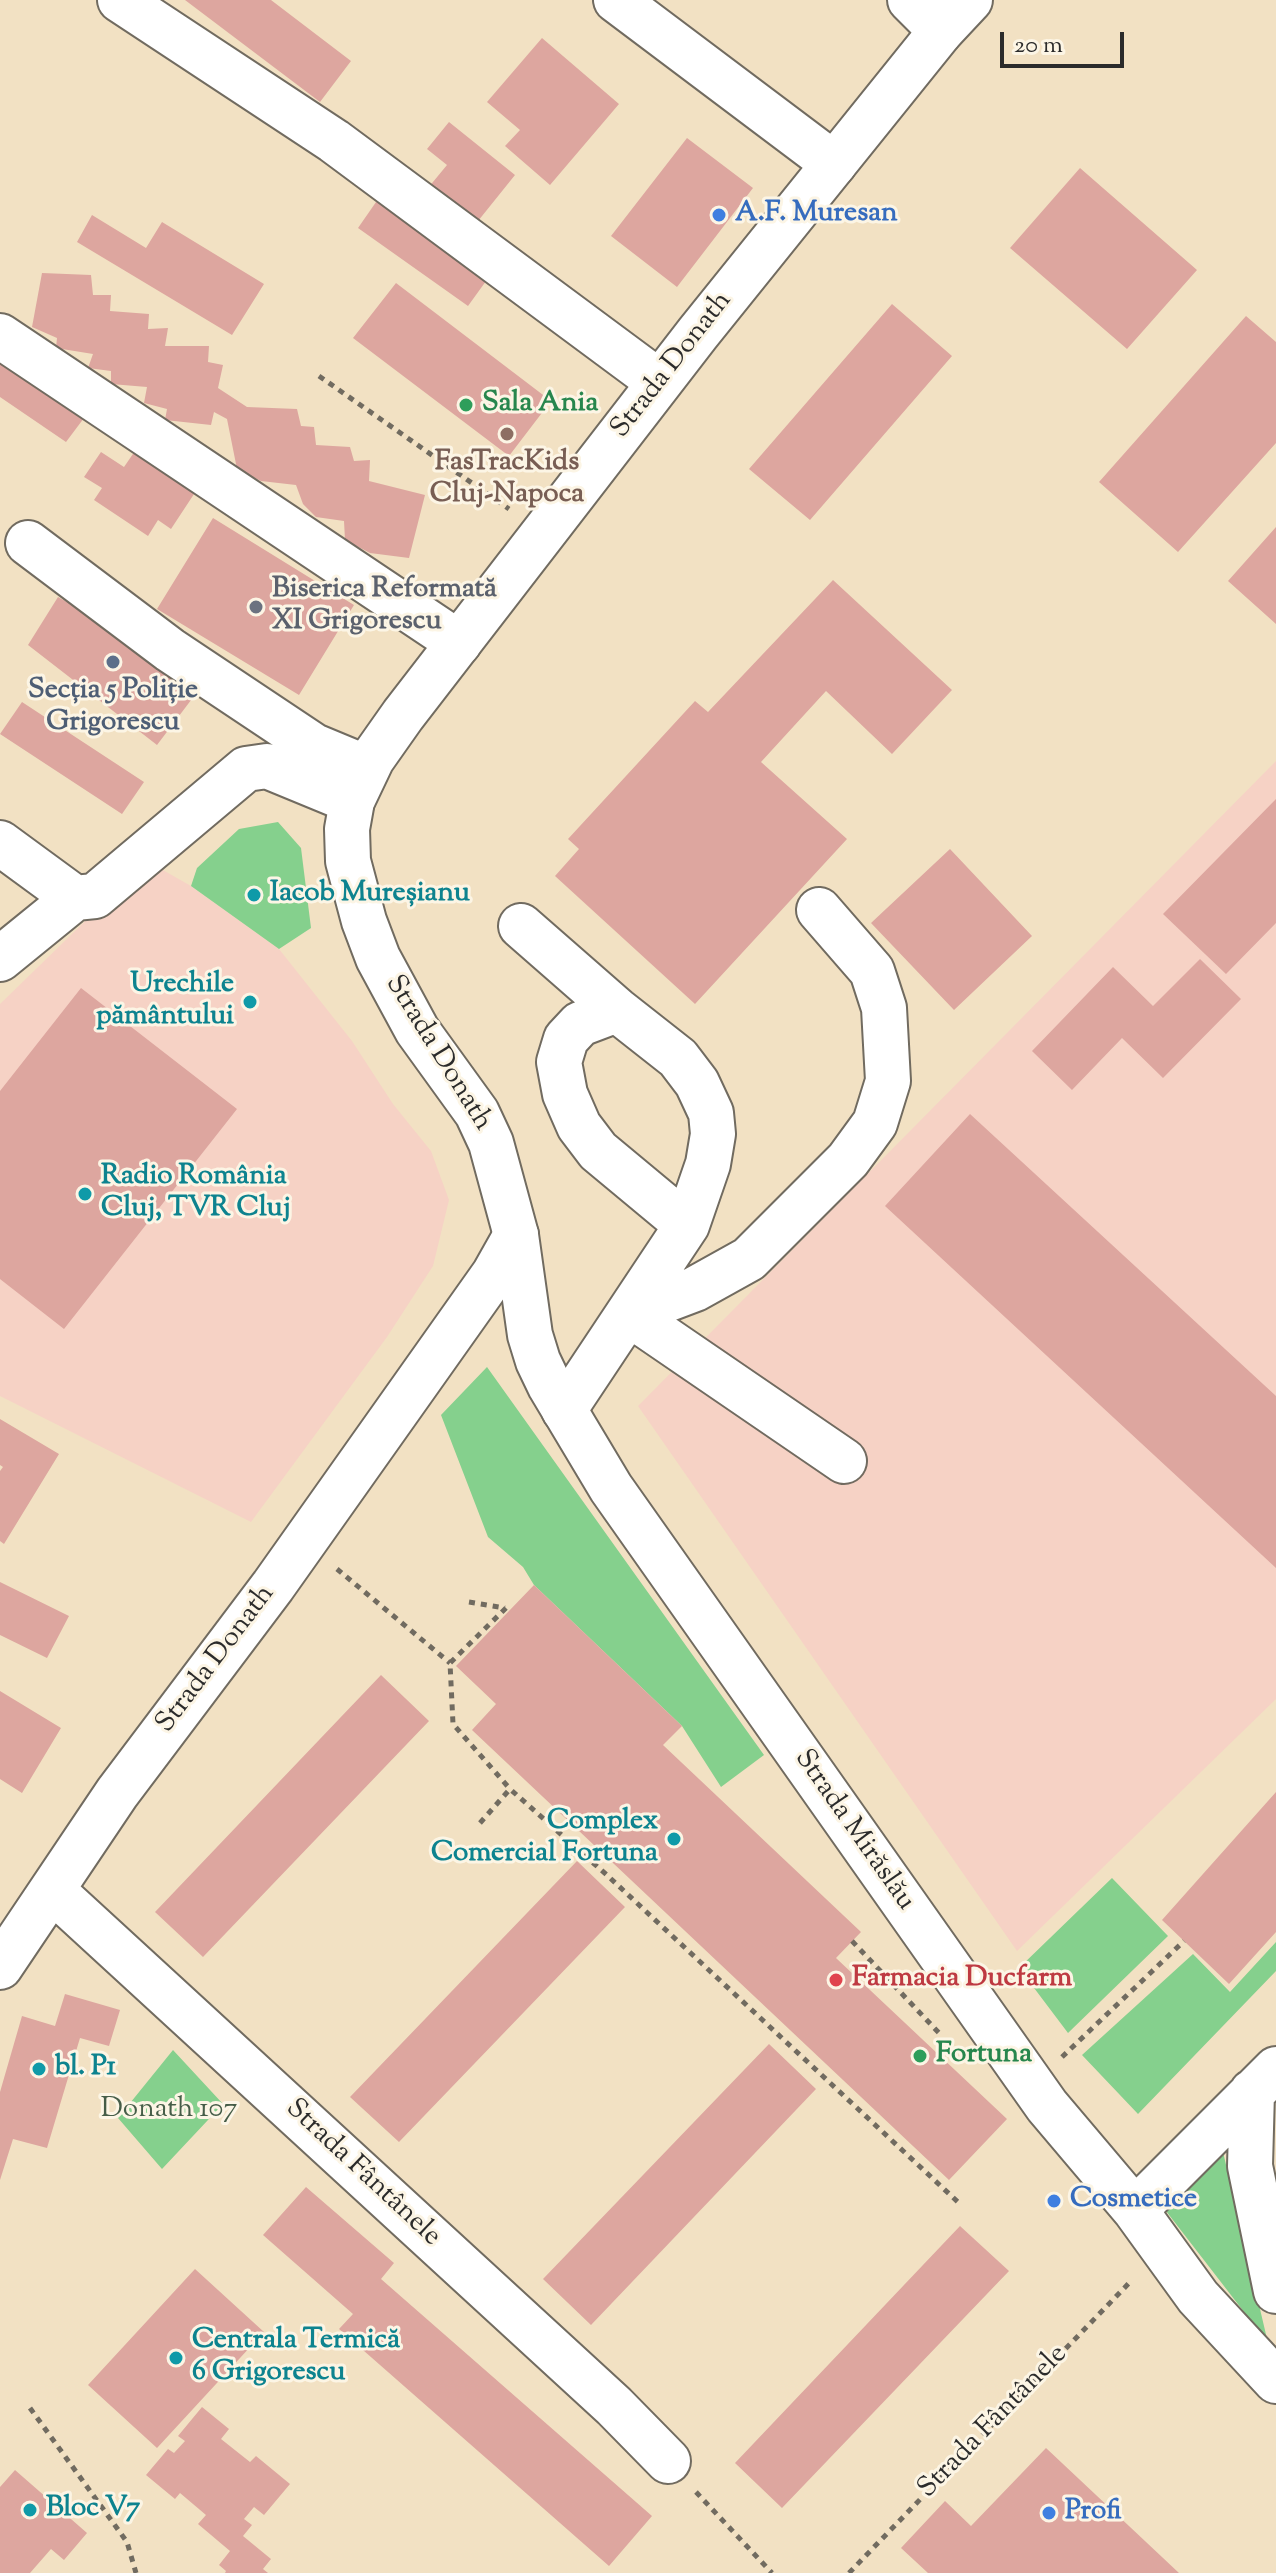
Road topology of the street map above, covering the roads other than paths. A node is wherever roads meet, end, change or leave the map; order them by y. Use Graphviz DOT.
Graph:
graph roads {
  1 [pos="120,0"];
  2 [pos="616,0"];
  3 [pos="910,0"];
  4 [pos="956,15"];
  5 [pos="834,164"];
  6 [pos="0,336"];
  7 [pos="659,382"];
  8 [pos="28,543"];
  9 [pos="459,643"];
  10 [pos="359,785"];
  11 [pos="0,843"];
  12 [pos="75,898"];
  13 [pos="819,910"];
  14 [pos="521,926"];
  15 [pos="0,959"];
  16 [pos="617,1010"];
  17 [pos="687,1225"];
  18 [pos="516,1235"];
  19 [pos="629,1314"];
  20 [pos="564,1410"];
  21 [pos="844,1461"];
  22 [pos="52,1890"];
  23 [pos="0,1967"];
  24 [pos="1264,2080"];
  25 [pos="1135,2210"];
  26 [pos="1276,2291"];
  27 [pos="1276,2381"];
  28 [pos="668,2461"];
  1 -- 7 [label="main road"];
  2 -- 5 [label="main road"];
  3 -- 4 [label="main road"];
  4 -- 5 [label="main road, Strada Donath"];
  5 -- 7 [label="main road, Strada Donath"];
  6 -- 9 [label="main road"];
  7 -- 9 [label="main road, Strada Donath"];
  8 -- 10 [label="main road"];
  9 -- 10 [label="main road, Strada Donath"];
  10 -- 12 [label="main road"];
  10 -- 18 [label="main road, Strada Donath"];
  11 -- 12 [label="main road"];
  12 -- 15 [label="main road"];
  13 -- 19 [label="main road"];
  14 -- 16 [label="main road"];
  16 -- 17 [label="main road"];
  16 -- 17 [label="main road"];
  17 -- 19 [label="main road"];
  18 -- 20 [label="main road, Strada Mirăslău"];
  18 -- 22 [label="main road, Strada Donath"];
  19 -- 20 [label="main road"];
  19 -- 21 [label="main road"];
  20 -- 25 [label="main road, Strada Mirăslău"];
  22 -- 23 [label="main road, Strada Donath"];
  22 -- 28 [label="main road, Strada Fântânele"];
  24 -- 25 [label="main road"];
  24 -- 26 [label="main road"];
  25 -- 27 [label="main road, Strada Mirăslău"];
}
